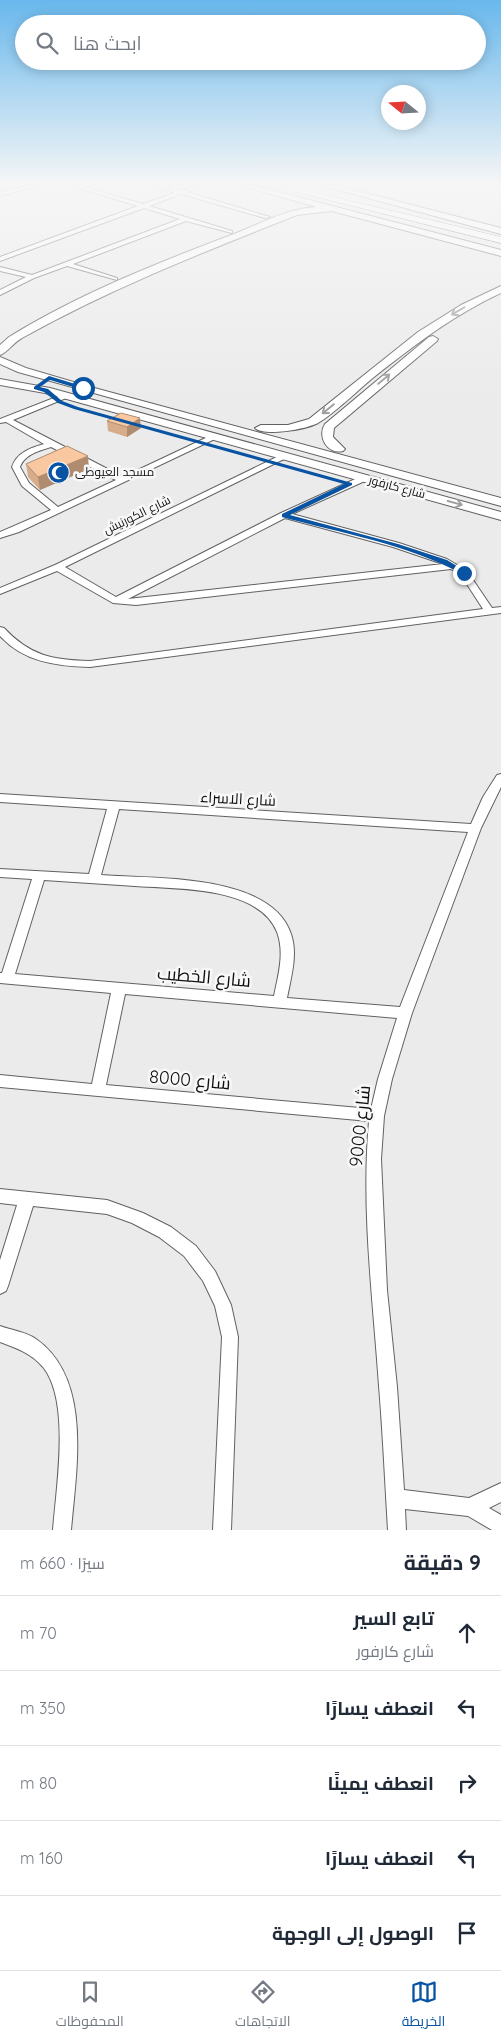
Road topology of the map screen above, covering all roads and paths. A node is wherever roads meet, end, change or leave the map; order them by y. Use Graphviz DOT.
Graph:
graph roads {
  1 [pos="87,256"];
  2 [pos="170,256"];
  3 [pos="187,256"];
  4 [pos="67,264"];
  5 [pos="0,270"];
  6 [pos="32,277"];
  7 [pos="115,279"];
  8 [pos="501,289"];
  9 [pos="0,293"];
  10 [pos="501,297"];
  11 [pos="0,336"];
  12 [pos="1,348"];
  13 [pos="0,360"];
  14 [pos="11,366"];
  15 [pos="55,379"];
  16 [pos="1,382"];
  17 [pos="41,389"];
  18 [pos="62,398"];
  19 [pos="166,411"];
  20 [pos="205,413"];
  21 [pos="3,420"];
  22 [pos="305,424"];
  23 [pos="261,428"];
  24 [pos="319,433"];
  25 [pos="215,437"];
  26 [pos="202,443"];
  27 [pos="51,444"];
  28 [pos="339,450"];
  29 [pos="283,456"];
  30 [pos="270,462"];
  31 [pos="398,465"];
  32 [pos="409,476"];
  33 [pos="364,478"];
  34 [pos="123,480"];
  35 [pos="349,484"];
  36 [pos="499,499"];
  37 [pos="58,511"];
  38 [pos="488,512"];
  39 [pos="284,516"];
  40 [pos="501,516"];
  41 [pos="501,526"];
  42 [pos="0,535"];
  43 [pos="454,566"];
  44 [pos="58,567"];
  45 [pos="0,591"];
  46 [pos="116,601"];
  47 [pos="501,610"];
  48 [pos="489,611"];
  49 [pos="0,630"];
  50 [pos="501,778"];
  51 [pos="495,797"];
  52 [pos="0,798"];
  53 [pos="114,806"];
  54 [pos="475,828"];
  55 [pos="0,873"];
  56 [pos="38,876"];
  57 [pos="94,879"];
  58 [pos="4,979"];
  59 [pos="119,988"];
  60 [pos="280,1002"];
  61 [pos="405,1013"];
  62 [pos="0,1081"];
  63 [pos="98,1090"];
  64 [pos="376,1116"];
  65 [pos="0,1196"];
  66 [pos="26,1199"];
  67 [pos="0,1286"];
  68 [pos="0,1334"];
  69 [pos="501,1492"];
  70 [pos="394,1498"];
  71 [pos="470,1507"];
  72 [pos="501,1525"];
  73 [pos="62,1530"];
  74 [pos="222,1530"];
  75 [pos="397,1530"];
  1 -- 4 [label="street"];
  2 -- 7 [label="street"];
  3 -- 12 [label="street"];
  4 -- 6 [label="street"];
  4 -- 7 [label="street"];
  5 -- 6 [label="street"];
  6 -- 9 [label="street"];
  7 -- 11 [label="street"];
  8 -- 22 [label="street, one-way"];
  24 -- 10 [label="street, one-way"];
  13 -- 14 [label="street, شارع كارفور"];
  14 -- 15 [label="street, شارع كارفور"];
  14 -- 16 [label="street"];
  15 -- 17 [label="street"];
  15 -- 19 [label="street, شارع كارفور"];
  15 -- 20 [label="street"];
  16 -- 17 [label="street"];
  17 -- 18 [label="street"];
  18 -- 21 [label="street"];
  18 -- 25 [label="street, شارع كارفور"];
  18 -- 26 [label="street"];
  19 -- 20 [label="street"];
  19 -- 32 [label="street, شارع كارفور"];
  20 -- 23 [label="street"];
  21 -- 27 [label="street"];
  22 -- 23 [label="street"];
  22 -- 24 [label="street"];
  23 -- 28 [label="street"];
  24 -- 28 [label="street"];
  25 -- 26 [label="street"];
  25 -- 29 [label="street, شارع كارفور"];
  26 -- 30 [label="street"];
  26 -- 34 [label="street"];
  27 -- 34 [label="street"];
  27 -- 37 [label="street"];
  28 -- 31 [label="street"];
  29 -- 30 [label="street, شارع الكورنيش"];
  29 -- 33 [label="street, شارع كارفور"];
  30 -- 35 [label="street"];
  30 -- 44 [label="street, شارع الكورنيش"];
  31 -- 32 [label="street"];
  31 -- 36 [label="street"];
  32 -- 36 [label="street, شارع كارفور"];
  33 -- 35 [label="street"];
  33 -- 38 [label="street, شارع كارفور, one-way"];
  34 -- 37 [label="street"];
  35 -- 39 [label="street"];
  35 -- 41 [label="street"];
  36 -- 38 [label="street"];
  37 -- 42 [label="street"];
  38 -- 40 [label="street, شارع كارفور"];
  39 -- 43 [label="street"];
  39 -- 46 [label="street"];
  43 -- 46 [label="street"];
  43 -- 48 [label="street"];
  44 -- 45 [label="street, شارع الكورنيش"];
  44 -- 46 [label="street"];
  47 -- 48 [label="street"];
  48 -- 49 [label="street"];
  50 -- 51 [label="street, شارع 9000"];
  51 -- 54 [label="street, شارع 9000"];
  52 -- 53 [label="street, شارع الاسراء"];
  53 -- 54 [label="street, شارع الاسراء"];
  53 -- 57 [label="street"];
  54 -- 61 [label="street, شارع 9000"];
  55 -- 56 [label="street"];
  56 -- 57 [label="street"];
  56 -- 58 [label="street"];
  57 -- 60 [label="street"];
  58 -- 59 [label="street, شارع الخطيب"];
  59 -- 60 [label="street, شارع الخطيب"];
  59 -- 63 [label="street"];
  60 -- 61 [label="street, شارع الخطيب"];
  61 -- 64 [label="street, شارع 9000"];
  62 -- 63 [label="street, شارع 8000"];
  63 -- 64 [label="street, شارع 8000"];
  64 -- 70 [label="street, شارع 9000"];
  65 -- 66 [label="street"];
  66 -- 67 [label="street"];
  66 -- 74 [label="street"];
  68 -- 73 [label="street"];
  69 -- 71 [label="street"];
  70 -- 71 [label="street"];
  70 -- 75 [label="street, شارع 9000"];
  71 -- 72 [label="street"];
}
